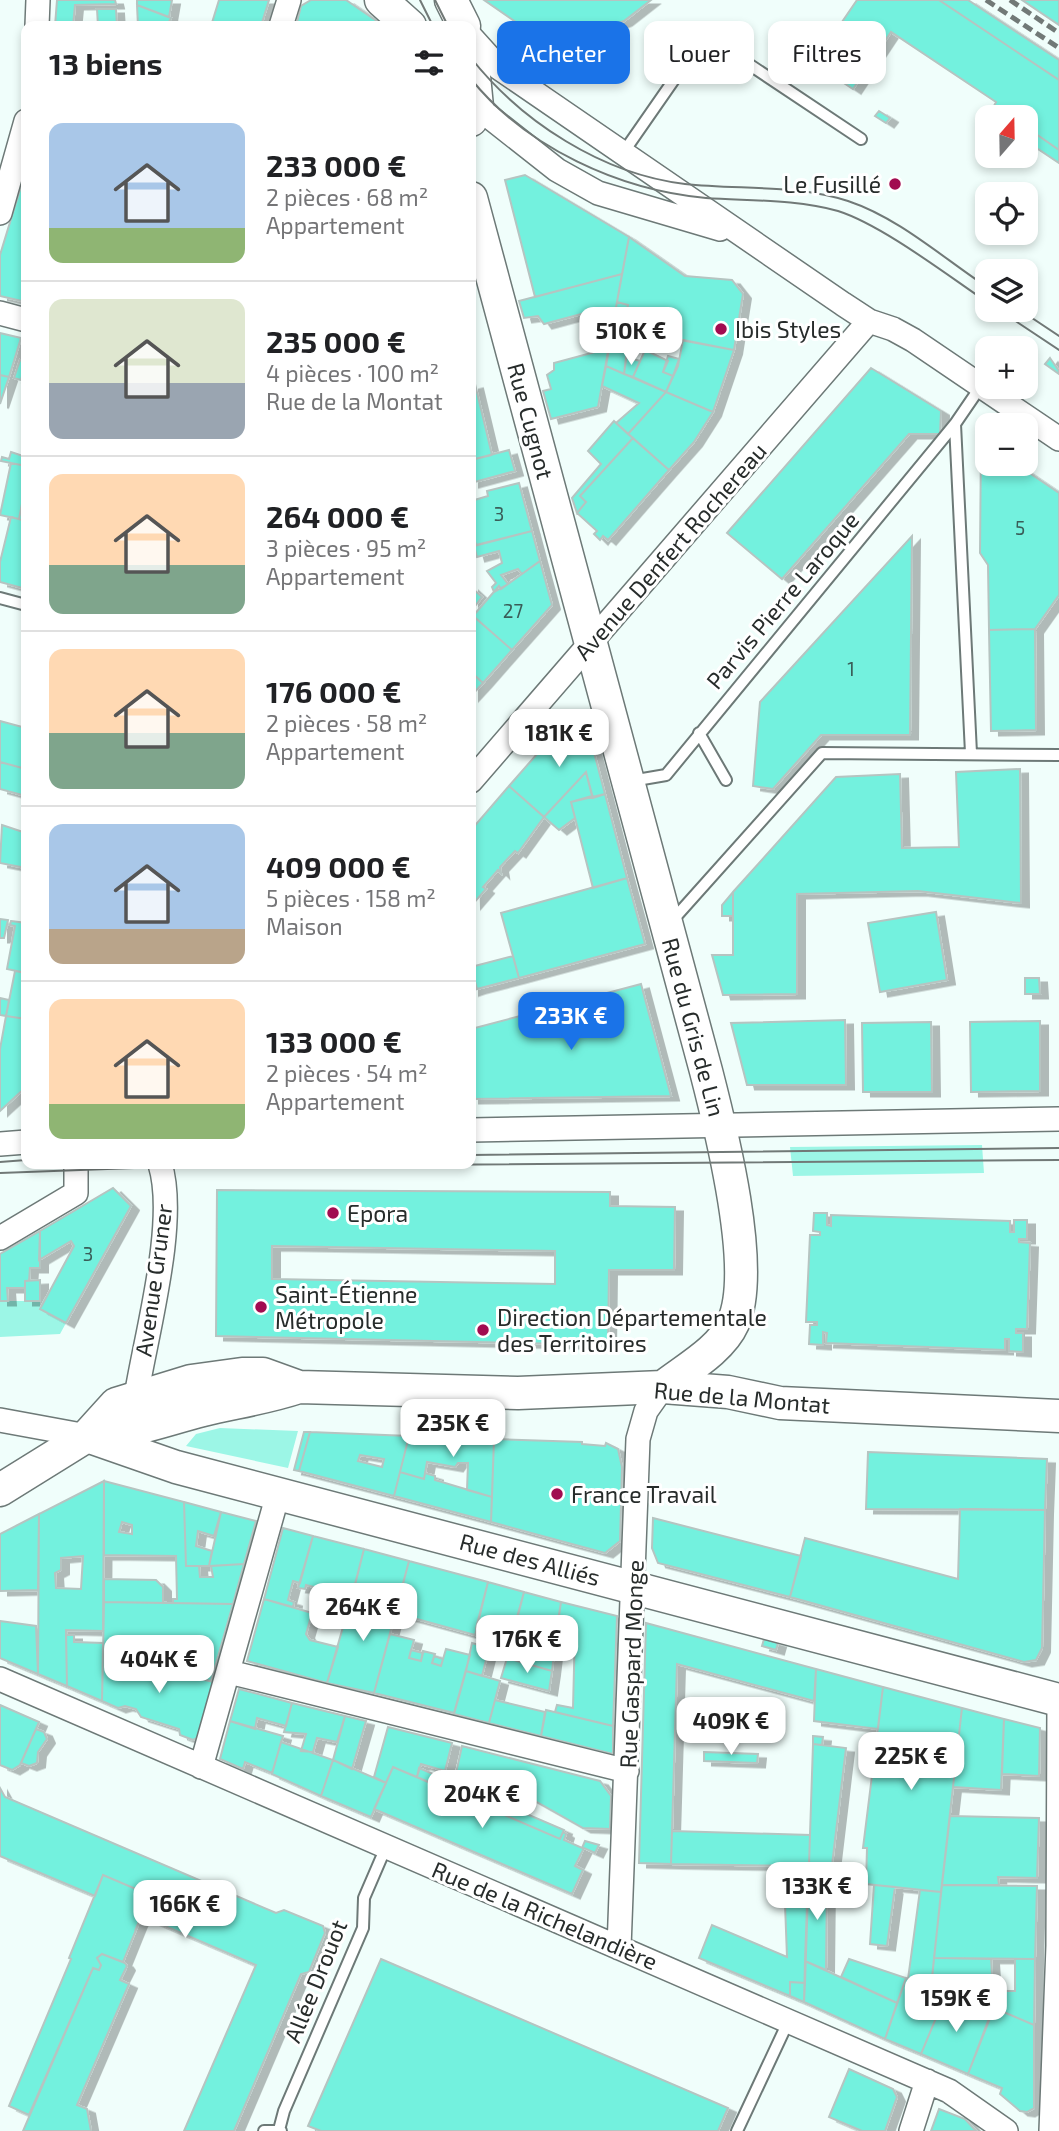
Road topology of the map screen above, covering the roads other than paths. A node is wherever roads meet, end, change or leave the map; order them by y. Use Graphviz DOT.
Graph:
graph roads {
  1 [pos="38,0"];
  2 [pos="289,0"];
  3 [pos="381,0"];
  4 [pos="452,0"];
  5 [pos="37,21"];
  6 [pos="283,21"];
  7 [pos="404,21"];
  8 [pos="462,21"];
  9 [pos="476,43"];
  10 [pos="476,111"];
  11 [pos="21,139"];
  12 [pos="860,139"];
  13 [pos="623,153"];
  14 [pos="0,213"];
  15 [pos="476,217"];
  16 [pos="742,236"];
  17 [pos="0,313"];
  18 [pos="21,319"];
  19 [pos="869,321"];
  20 [pos="975,382"];
  21 [pos="975,395"];
  22 [pos="1000,399"];
  23 [pos="955,424"];
  24 [pos="1059,439"];
  25 [pos="0,598"];
  26 [pos="21,604"];
  27 [pos="591,643"];
  28 [pos="699,733"];
  29 [pos="971,753"];
  30 [pos="1059,755"];
  31 [pos="476,774"];
  32 [pos="726,780"];
  33 [pos="628,782"];
  34 [pos="667,926"];
  35 [pos="1059,1119"];
  36 [pos="720,1127"];
  37 [pos="476,1130"];
  38 [pos="21,1142"];
  39 [pos="0,1144"];
  40 [pos="76,1169"];
  41 [pos="162,1169"];
  42 [pos="0,1238"];
  43 [pos="299,1387"];
  44 [pos="663,1387"];
  45 [pos="136,1397"];
  46 [pos="1059,1416"];
  47 [pos="0,1420"];
  48 [pos="87,1436"];
  49 [pos="0,1489"];
  50 [pos="278,1494"];
  51 [pos="633,1586"];
  52 [pos="229,1672"];
  53 [pos="0,1679"];
  54 [pos="1059,1701"];
  55 [pos="201,1767"];
  56 [pos="626,1771"];
  57 [pos="386,1847"];
  58 [pos="1058,1946"];
  59 [pos="620,1948"];
  60 [pos="789,2020"];
  61 [pos="927,2081"];
  62 [pos="264,2131"];
  63 [pos="280,2131"];
  64 [pos="737,2131"];
  65 [pos="911,2131"];
  66 [pos="1006,2131"];
  67 [pos="1051,2131"];
  1 -- 5 [label="street"];
  2 -- 6 [label="street"];
  3 -- 7 [label="main road"];
  4 -- 8 [label="main road"];
  9 -- 13 [label="street"];
  10 -- 16 [label="street"];
  11 -- 14 [label="street"];
  12 -- 13 [label="lane"];
  13 -- 16 [label="street"];
  15 -- 27 [label="main road, Rue Cugnot"];
  16 -- 19 [label="street"];
  17 -- 18 [label="street"];
  19 -- 20 [label="street"];
  19 -- 27 [label="street, Avenue Denfert Rochereau"];
  21 -- 23 [label="lane, Parvis Pierre Laroque"];
  22 -- 24 [label="street"];
  23 -- 28 [label="lane, Parvis Pierre Laroque"];
  23 -- 29 [label="lane"];
  25 -- 26 [label="lane"];
  27 -- 31 [label="street, Avenue Denfert Rochereau"];
  27 -- 33 [label="main road, Rue du Gris de Lin"];
  28 -- 32 [label="lane"];
  28 -- 33 [label="lane, Parvis Pierre Laroque"];
  29 -- 30 [label="lane"];
  29 -- 34 [label="lane"];
  33 -- 34 [label="main road, Rue du Gris de Lin"];
  34 -- 36 [label="main road, Rue du Gris de Lin"];
  35 -- 36 [label="street"];
  36 -- 37 [label="street"];
  36 -- 44 [label="main road, Rue du Gris de Lin"];
  38 -- 39 [label="street"];
  40 -- 42 [label="street"];
  41 -- 45 [label="street, Avenue Gruner"];
  43 -- 44 [label="main road, Rue de la Montat"];
  43 -- 45 [label="main road, Rue de la Montat"];
  43 -- 48 [label="main road, Rue de la Montat"];
  44 -- 46 [label="main road, Rue de la Montat"];
  44 -- 51 [label="street, Rue Gaspard Monge"];
  45 -- 48 [label="main road, Rue de la Montat"];
  47 -- 48 [label="street, Rue des Alliés"];
  48 -- 49 [label="main road"];
  48 -- 50 [label="main road, Rue des Alliés"];
  50 -- 51 [label="main road, Rue des Alliés"];
  50 -- 52 [label="street"];
  51 -- 54 [label="main road, Rue des Alliés"];
  51 -- 56 [label="street, Rue Gaspard Monge"];
  52 -- 55 [label="street"];
  52 -- 56 [label="street"];
  53 -- 55 [label="street, Rue de la Richelandière"];
  54 -- 58 [label="street"];
  55 -- 57 [label="street, Rue de la Richelandière"];
  56 -- 59 [label="street, Rue Gaspard Monge"];
  57 -- 59 [label="street, Rue de la Richelandière"];
  57 -- 63 [label="lane, Allée Drouot"];
  58 -- 67 [label="street"];
  59 -- 60 [label="street, Rue de la Richelandière"];
  60 -- 61 [label="street, Rue de la Richelandière"];
  60 -- 64 [label="lane"];
  61 -- 65 [label="street"];
  61 -- 66 [label="street, Rue de la Richelandière"];
  62 -- 63 [label="lane, Allée Drouot"];
}
